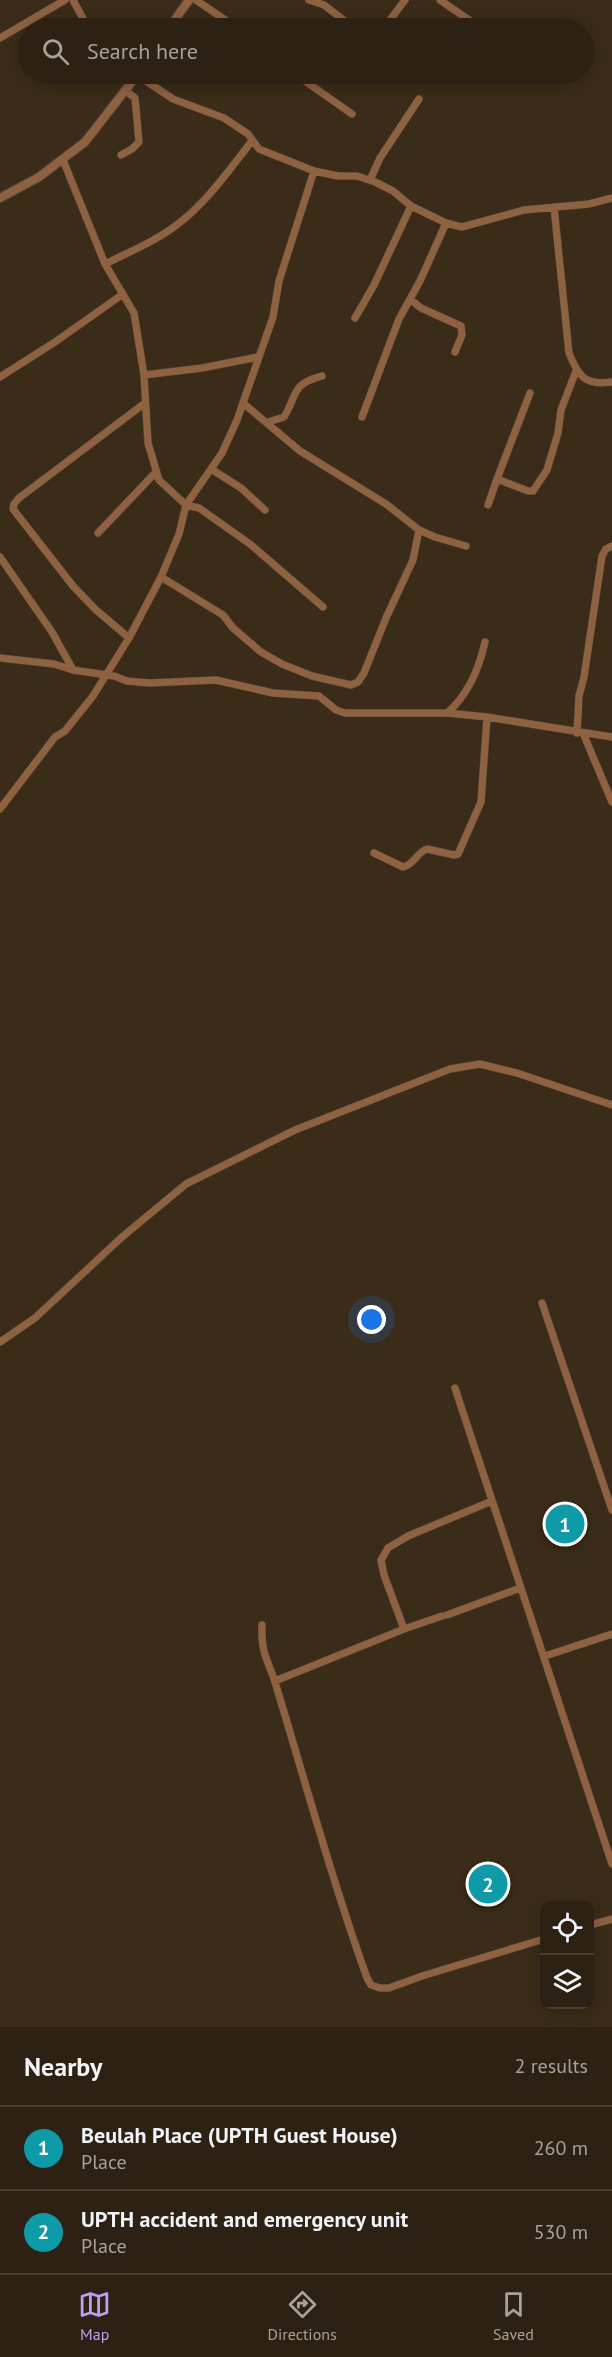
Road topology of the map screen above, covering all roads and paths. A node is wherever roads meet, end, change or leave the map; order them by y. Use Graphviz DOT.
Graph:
graph roads {
  1 [pos="64,0"];
  2 [pos="73,0"];
  3 [pos="189,0"];
  4 [pos="196,0"];
  5 [pos="309,0"];
  6 [pos="405,0"];
  7 [pos="440,0"];
  8 [pos="34,18"];
  9 [pos="83,18"];
  10 [pos="176,18"];
  11 [pos="222,18"];
  12 [pos="341,18"];
  13 [pos="392,18"];
  14 [pos="466,18"];
  15 [pos="18,27"];
  16 [pos="0,38"];
  17 [pos="126,84"];
  18 [pos="130,84"];
  19 [pos="151,84"];
  20 [pos="309,84"];
  21 [pos="128,87"];
  22 [pos="419,99"];
  23 [pos="352,114"];
  24 [pos="252,141"];
  25 [pos="121,155"];
  26 [pos="63,160"];
  27 [pos="314,171"];
  28 [pos="370,180"];
  29 [pos="0,198"];
  30 [pos="612,198"];
  31 [pos="411,206"];
  32 [pos="554,207"];
  33 [pos="446,223"];
  34 [pos="105,264"];
  35 [pos="123,294"];
  36 [pos="410,299"];
  37 [pos="355,318"];
  38 [pos="455,352"];
  39 [pos="258,357"];
  40 [pos="576,371"];
  41 [pos="144,375"];
  42 [pos="322,376"];
  43 [pos="0,377"];
  44 [pos="612,382"];
  45 [pos="530,393"];
  46 [pos="145,403"];
  47 [pos="243,404"];
  48 [pos="362,417"];
  49 [pos="268,422"];
  50 [pos="211,470"];
  51 [pos="156,472"];
  52 [pos="497,479"];
  53 [pos="186,505"];
  54 [pos="488,505"];
  55 [pos="265,510"];
  56 [pos="419,530"];
  57 [pos="98,533"];
  58 [pos="466,546"];
  59 [pos="612,546"];
  60 [pos="0,557"];
  61 [pos="161,577"];
  62 [pos="323,607"];
  63 [pos="129,638"];
  64 [pos="485,642"];
  65 [pos="0,658"];
  66 [pos="73,670"];
  67 [pos="105,675"];
  68 [pos="447,713"];
  69 [pos="488,717"];
  70 [pos="580,733"];
  71 [pos="612,737"];
  72 [pos="612,802"];
  73 [pos="0,809"];
  74 [pos="374,853"];
  75 [pos="612,1105"];
  76 [pos="542,1303"];
  77 [pos="0,1342"];
  78 [pos="455,1388"];
  79 [pos="492,1501"];
  80 [pos="612,1510"];
  81 [pos="520,1588"];
  82 [pos="262,1625"];
  83 [pos="404,1629"];
  84 [pos="612,1634"];
  85 [pos="545,1656"];
  86 [pos="275,1682"];
  87 [pos="612,1864"];
  88 [pos="612,1918"];
  89 [pos="594,1924"];
  90 [pos="540,1940"];
  1 -- 8 [label="street"];
  2 -- 9 [label="street"];
  3 -- 10 [label="street"];
  4 -- 11 [label="street"];
  5 -- 12 [label="street"];
  6 -- 13 [label="street"];
  7 -- 14 [label="street"];
  15 -- 16 [label="street"];
  17 -- 21 [label="street"];
  18 -- 21 [label="street"];
  19 -- 24 [label="street"];
  20 -- 23 [label="street"];
  21 -- 25 [label="street"];
  21 -- 26 [label="street"];
  22 -- 28 [label="street"];
  24 -- 27 [label="street"];
  24 -- 34 [label="street"];
  26 -- 29 [label="street"];
  26 -- 34 [label="street"];
  27 -- 28 [label="street"];
  27 -- 39 [label="street"];
  28 -- 31 [label="street"];
  30 -- 32 [label="street"];
  31 -- 33 [label="street"];
  31 -- 37 [label="street"];
  32 -- 33 [label="street"];
  32 -- 40 [label="street"];
  33 -- 36 [label="street"];
  34 -- 35 [label="street"];
  35 -- 41 [label="street"];
  35 -- 43 [label="street"];
  36 -- 38 [label="street"];
  36 -- 48 [label="street"];
  39 -- 41 [label="street"];
  39 -- 47 [label="street"];
  40 -- 44 [label="street"];
  40 -- 52 [label="street"];
  41 -- 46 [label="street"];
  42 -- 49 [label="street"];
  45 -- 52 [label="street"];
  46 -- 51 [label="street"];
  46 -- 63 [label="street"];
  47 -- 49 [label="street"];
  47 -- 50 [label="street"];
  49 -- 56 [label="street"];
  50 -- 53 [label="street"];
  50 -- 55 [label="street"];
  51 -- 53 [label="street"];
  51 -- 57 [label="street"];
  52 -- 54 [label="street"];
  53 -- 61 [label="street"];
  53 -- 62 [label="street"];
  56 -- 58 [label="street"];
  56 -- 61 [label="street"];
  59 -- 70 [label="street"];
  60 -- 66 [label="street"];
  61 -- 63 [label="street"];
  63 -- 67 [label="street"];
  64 -- 68 [label="street"];
  65 -- 66 [label="street"];
  66 -- 67 [label="street"];
  67 -- 68 [label="street"];
  67 -- 73 [label="street"];
  68 -- 69 [label="street"];
  69 -- 70 [label="street"];
  69 -- 74 [label="street"];
  70 -- 71 [label="street"];
  70 -- 72 [label="street"];
  75 -- 77 [label="street"];
  76 -- 80 [label="street"];
  78 -- 79 [label="street"];
  79 -- 81 [label="street"];
  79 -- 83 [label="street"];
  81 -- 83 [label="street"];
  81 -- 85 [label="street"];
  82 -- 86 [label="street"];
  83 -- 86 [label="street"];
  84 -- 85 [label="street"];
  85 -- 87 [label="street"];
  86 -- 90 [label="street"];
  88 -- 89 [label="street"];
}
